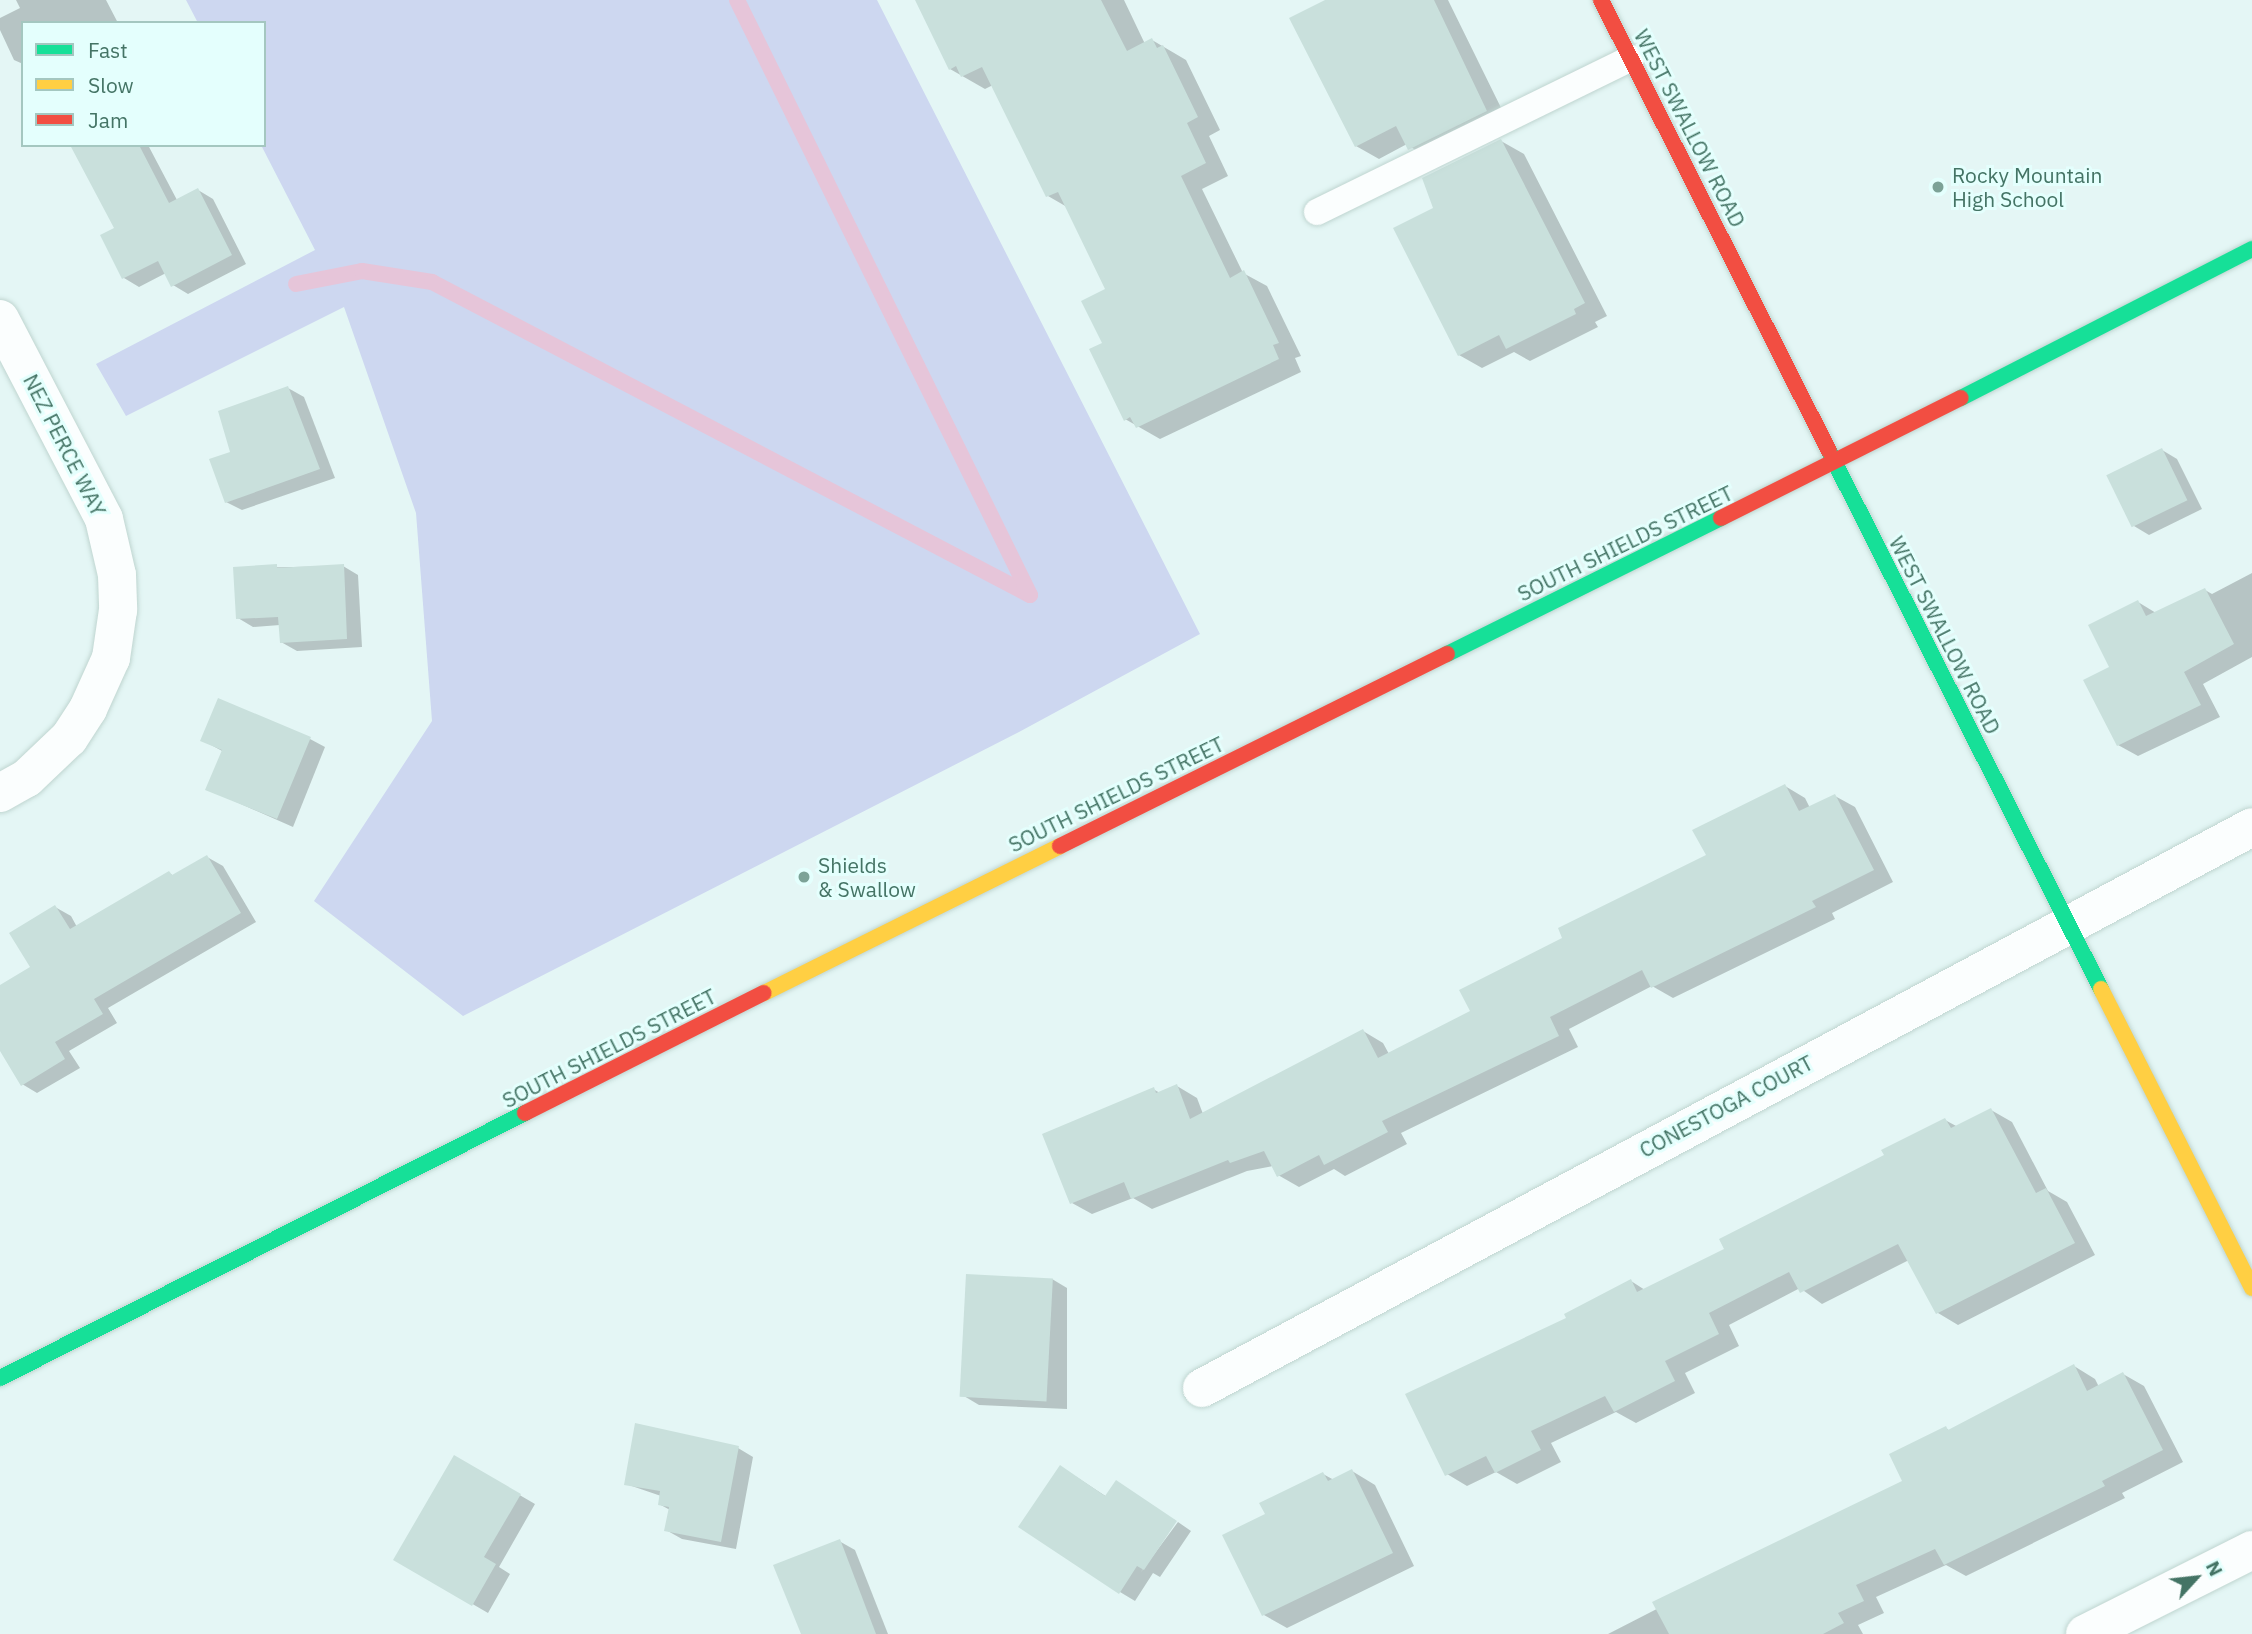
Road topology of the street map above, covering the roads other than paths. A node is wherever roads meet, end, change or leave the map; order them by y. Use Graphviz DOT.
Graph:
graph roads {
  1 [pos="1601,0"];
  2 [pos="1631,58"];
  3 [pos="1317,212"];
  4 [pos="2252,249"];
  5 [pos="0,319"];
  6 [pos="1835,462"];
  7 [pos="0,793"];
  8 [pos="2252,827"];
  9 [pos="2067,922"];
  10 [pos="2252,1288"];
  11 [pos="0,1378"];
  12 [pos="1202,1388"];
  13 [pos="2252,1550"];
  14 [pos="2085,1634"];
  1 -- 2 [label="main road, WEST SWALLOW ROAD"];
  2 -- 3 [label="lane"];
  2 -- 6 [label="main road, WEST SWALLOW ROAD"];
  4 -- 6 [label="main road, SOUTH SHIELDS STREET"];
  5 -- 7 [label="street, NEZ PERCE WAY"];
  6 -- 9 [label="main road, WEST SWALLOW ROAD"];
  6 -- 11 [label="main road, SOUTH SHIELDS STREET"];
  8 -- 9 [label="street, CONESTOGA COURT"];
  9 -- 10 [label="main road, WEST SWALLOW ROAD"];
  9 -- 12 [label="street, CONESTOGA COURT"];
  13 -- 14 [label="street"];
}
